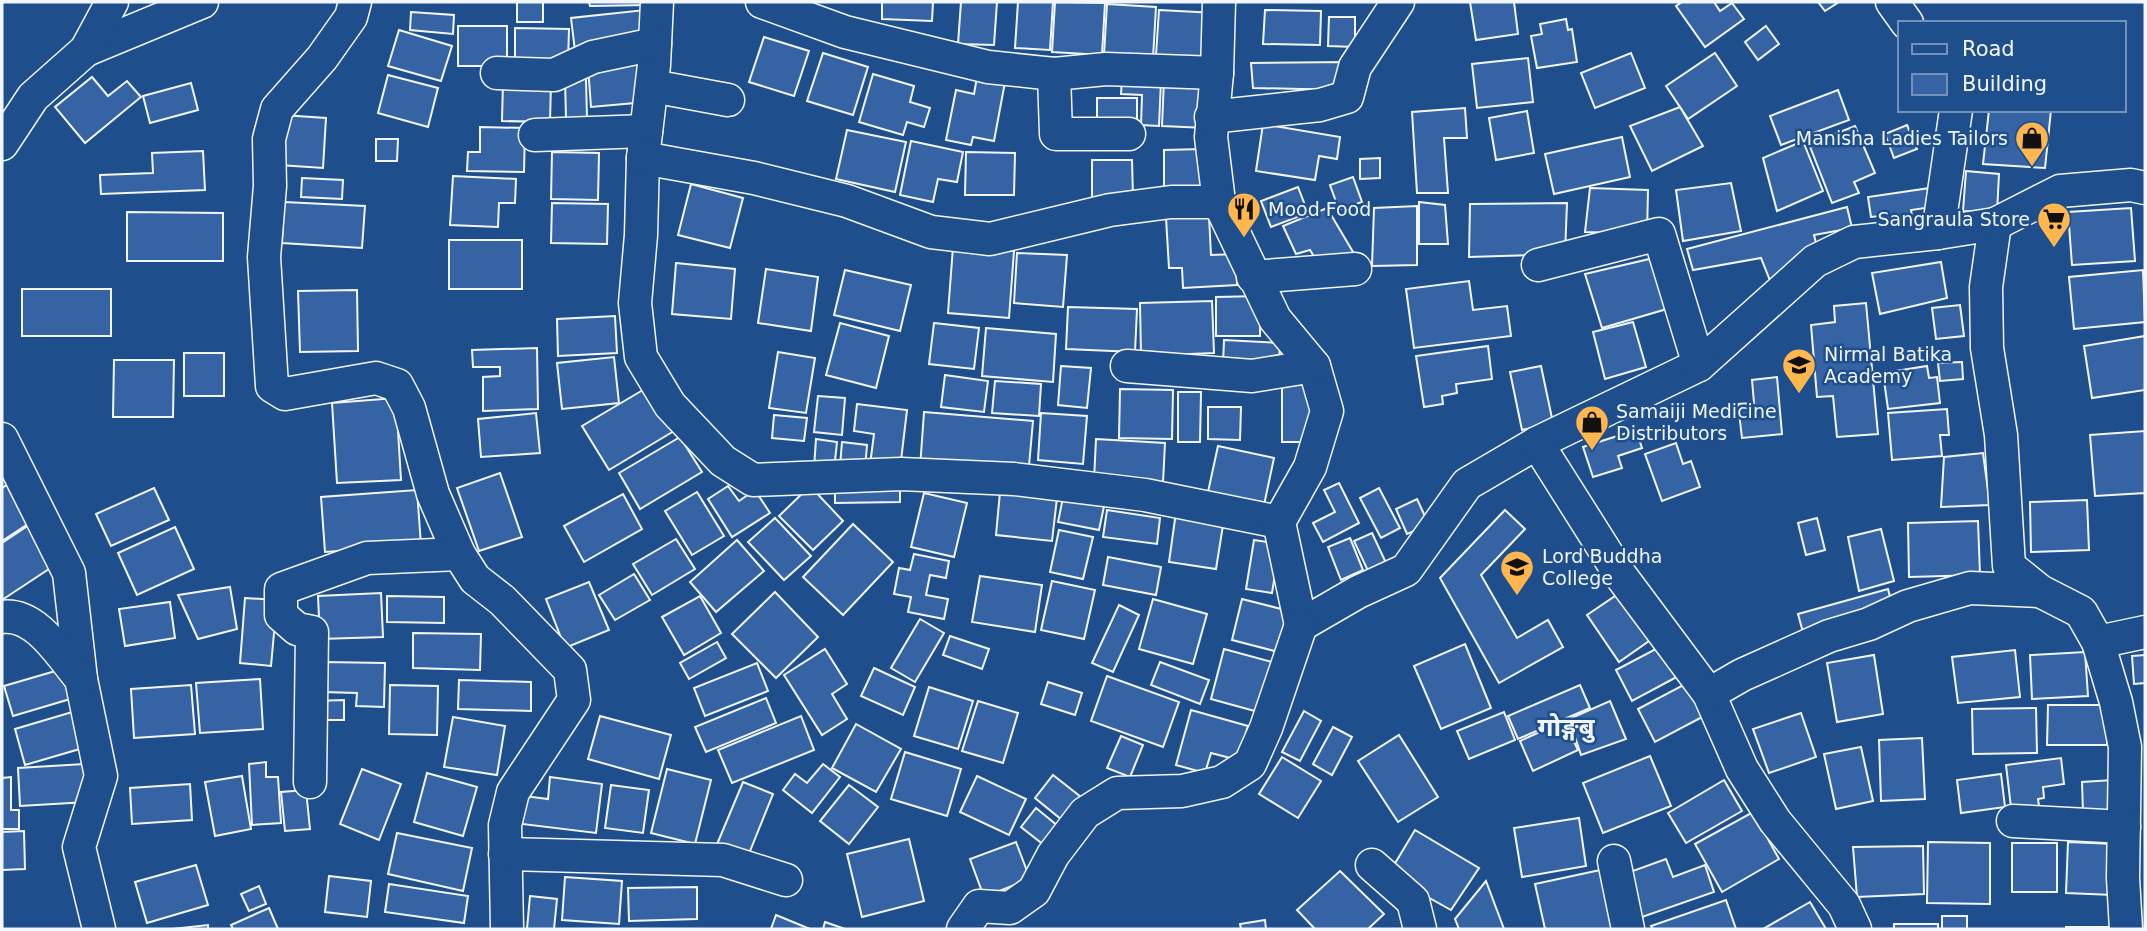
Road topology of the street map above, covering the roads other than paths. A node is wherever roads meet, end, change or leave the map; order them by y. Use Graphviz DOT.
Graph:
graph roads {
  1 [pos="112,2"];
  2 [pos="202,2"];
  3 [pos="355,2"];
  4 [pos="657,2"];
  5 [pos="762,2"];
  6 [pos="1219,2"];
  7 [pos="1398,2"];
  8 [pos="1892,2"];
  9 [pos="1906,21"];
  10 [pos="655,44"];
  11 [pos="86,50"];
  12 [pos="497,72"];
  13 [pos="1217,73"];
  14 [pos="1054,74"];
  15 [pos="652,86"];
  16 [pos="728,100"];
  17 [pos="1956,112"];
  18 [pos="1211,117"];
  19 [pos="1129,134"];
  20 [pos="535,135"];
  21 [pos="2,144"];
  22 [pos="645,145"];
  23 [pos="2145,188"];
  24 [pos="1219,202"];
  25 [pos="1995,224"];
  26 [pos="1938,233"];
  27 [pos="1538,265"];
  28 [pos="1355,269"];
  29 [pos="1253,277"];
  30 [pos="1699,365"];
  31 [pos="1128,366"];
  32 [pos="1314,366"];
  33 [pos="2,439"];
  34 [pos="1537,443"];
  35 [pos="1279,523"];
  36 [pos="459,554"];
  37 [pos="2039,591"];
  38 [pos="2,617"];
  39 [pos="1301,625"];
  40 [pos="2145,632"];
  41 [pos="2098,642"];
  42 [pos="82,679"];
  43 [pos="1709,694"];
  44 [pos="310,782"];
  45 [pos="2013,821"];
  46 [pos="2124,827"];
  47 [pos="505,854"];
  48 [pos="1614,860"];
  49 [pos="1372,864"];
  50 [pos="786,880"];
  51 [pos="99,929"];
  52 [pos="508,929"];
  53 [pos="963,929"];
  54 [pos="1420,929"];
  55 [pos="1628,929"];
  56 [pos="1855,929"];
  57 [pos="2126,929"];
  1 -- 11 [label="street"];
  2 -- 11 [label="street"];
  3 -- 36 [label="street"];
  4 -- 10 [label="street"];
  5 -- 14 [label="street"];
  6 -- 13 [label="street"];
  7 -- 18 [label="street"];
  8 -- 9 [label="street"];
  10 -- 12 [label="street"];
  10 -- 15 [label="street"];
  11 -- 21 [label="street"];
  13 -- 14 [label="street"];
  13 -- 18 [label="street"];
  14 -- 19 [label="street"];
  15 -- 16 [label="street"];
  15 -- 22 [label="street"];
  17 -- 26 [label="street"];
  18 -- 24 [label="street"];
  20 -- 22 [label="street"];
  22 -- 24 [label="street"];
  22 -- 35 [label="street"];
  23 -- 25 [label="street"];
  24 -- 29 [label="street"];
  25 -- 26 [label="street"];
  25 -- 37 [label="street"];
  26 -- 30 [label="street"];
  27 -- 30 [label="street"];
  28 -- 29 [label="street"];
  29 -- 32 [label="street"];
  30 -- 34 [label="street"];
  31 -- 32 [label="street"];
  32 -- 35 [label="street"];
  33 -- 42 [label="street"];
  34 -- 39 [label="street"];
  34 -- 43 [label="street"];
  35 -- 39 [label="street"];
  36 -- 44 [label="street"];
  36 -- 47 [label="street"];
  37 -- 41 [label="street"];
  37 -- 43 [label="street"];
  38 -- 42 [label="street"];
  39 -- 53 [label="street"];
  40 -- 41 [label="street"];
  41 -- 46 [label="street"];
  42 -- 51 [label="street"];
  43 -- 56 [label="street"];
  45 -- 46 [label="street"];
  46 -- 57 [label="street"];
  47 -- 50 [label="street"];
  47 -- 52 [label="street"];
  48 -- 55 [label="street"];
  49 -- 54 [label="street"];
}
